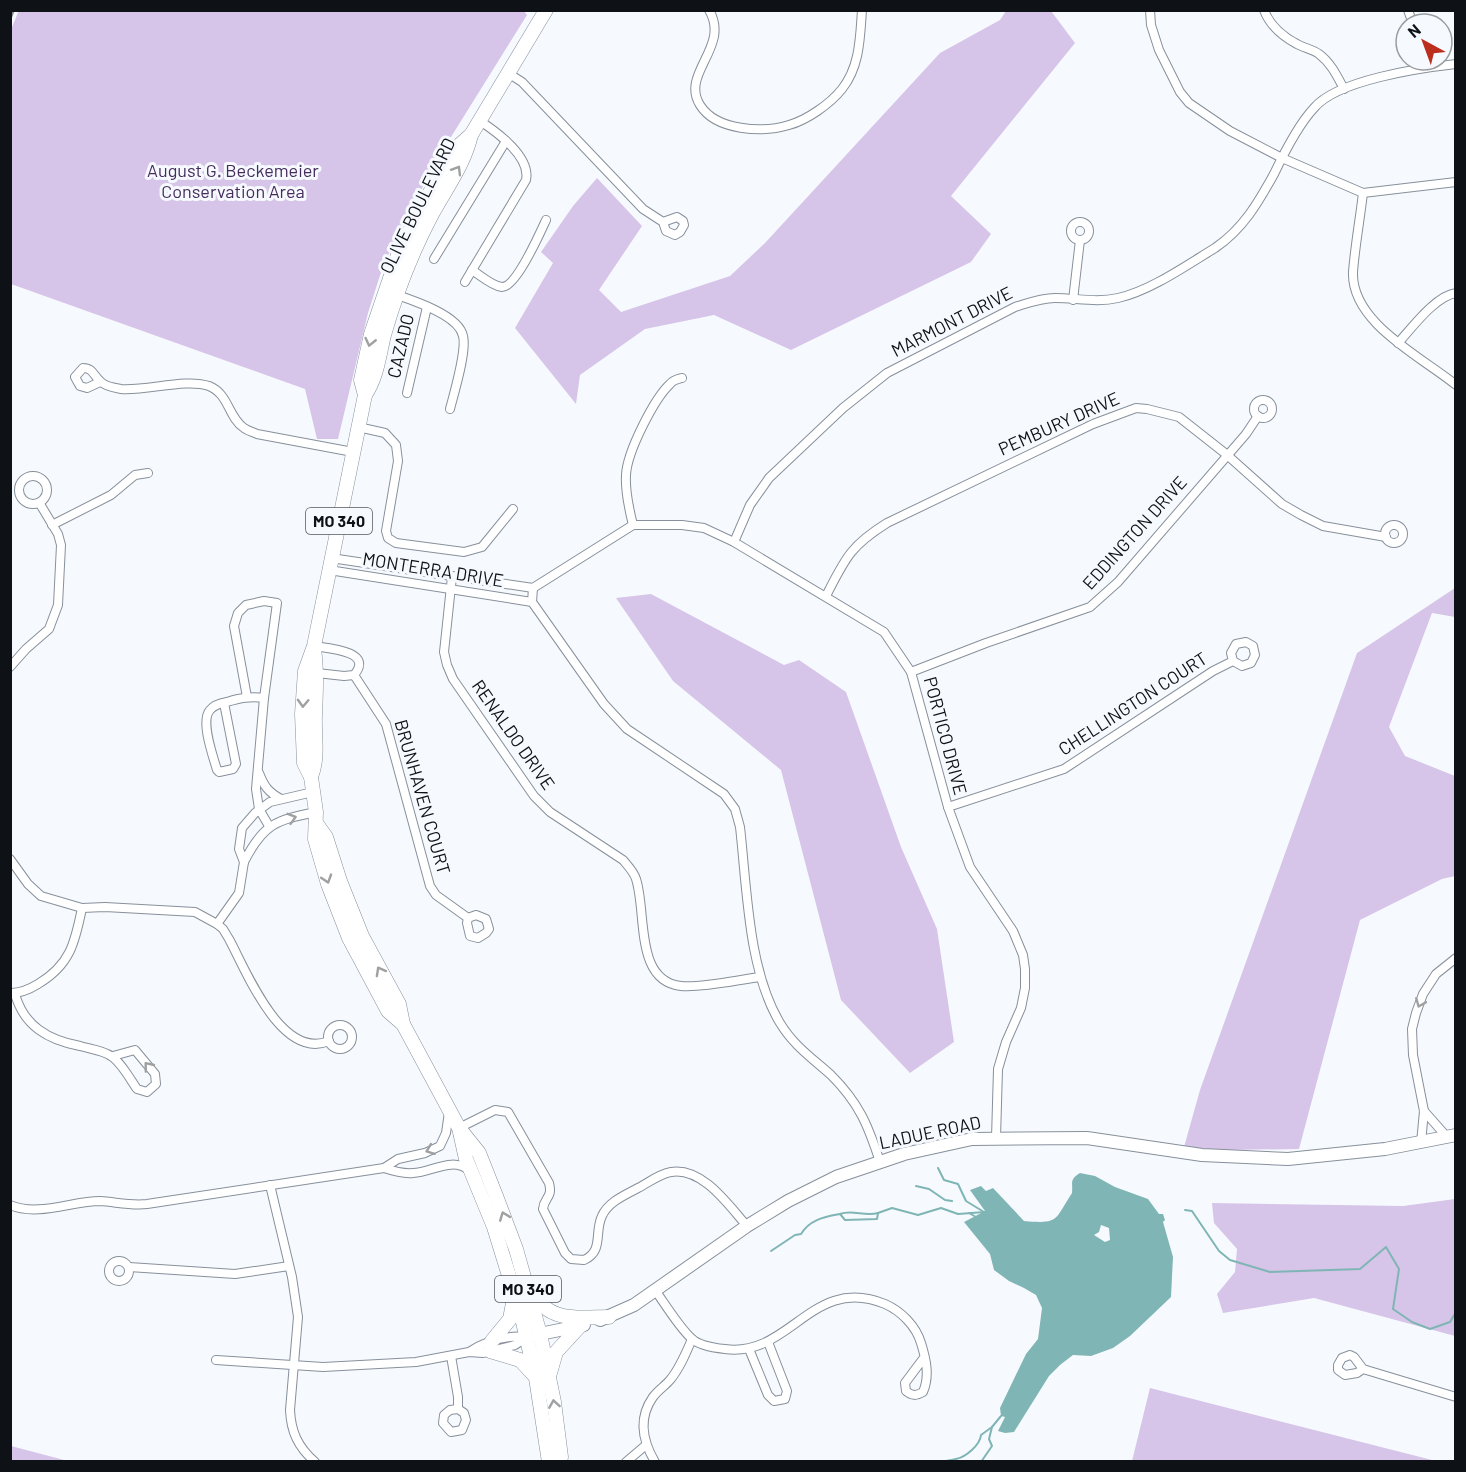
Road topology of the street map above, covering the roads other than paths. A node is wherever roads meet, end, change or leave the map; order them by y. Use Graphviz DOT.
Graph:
graph roads {
  1 [pos="546,10"];
  2 [pos="709,10"];
  3 [pos="862,10"];
  4 [pos="1150,10"];
  5 [pos="1264,10"];
  6 [pos="1398,72"];
  7 [pos="508,74"];
  8 [pos="1344,89"];
  9 [pos="480,121"];
  10 [pos="506,141"];
  11 [pos="1282,158"];
  12 [pos="1455,182"];
  13 [pos="1363,193"];
  14 [pos="546,220"];
  15 [pos="663,222"];
  16 [pos="1080,240"];
  17 [pos="434,259"];
  18 [pos="472,270"];
  19 [pos="465,282"];
  20 [pos="391,293"];
  21 [pos="1455,293"];
  22 [pos="1073,300"];
  23 [pos="427,307"];
  24 [pos="1398,343"];
  25 [pos="682,378"];
  26 [pos="100,382"];
  27 [pos="1455,386"];
  28 [pos="407,393"];
  29 [pos="450,409"];
  30 [pos="1258,416"];
  31 [pos="358,427"];
  32 [pos="353,452"];
  33 [pos="1226,454"];
  34 [pos="148,473"];
  35 [pos="40,504"];
  36 [pos="513,509"];
  37 [pos="52,525"];
  38 [pos="633,525"];
  39 [pos="1386,537"];
  40 [pos="734,542"];
  41 [pos="330,564"];
  42 [pos="452,577"];
  43 [pos="533,588"];
  44 [pos="451,589"];
  45 [pos="826,596"];
  46 [pos="532,602"];
  47 [pos="314,646"];
  48 [pos="1233,661"];
  49 [pos="10,667"];
  50 [pos="911,672"];
  51 [pos="317,673"];
  52 [pos="354,675"];
  53 [pos="247,697"];
  54 [pos="264,698"];
  55 [pos="224,703"];
  56 [pos="259,770"];
  57 [pos="311,777"];
  58 [pos="313,792"];
  59 [pos="281,799"];
  60 [pos="948,807"];
  61 [pos="259,810"];
  62 [pos="316,818"];
  63 [pos="269,826"];
  64 [pos="10,859"];
  65 [pos="244,862"];
  66 [pos="82,908"];
  67 [pos="468,918"];
  68 [pos="217,924"];
  69 [pos="1455,958"];
  70 [pos="760,977"];
  71 [pos="13,994"];
  72 [pos="328,1041"];
  73 [pos="113,1056"];
  74 [pos="449,1108"];
  75 [pos="1424,1111"];
  76 [pos="459,1128"];
  77 [pos="1451,1136"];
  78 [pos="996,1138"];
  79 [pos="1421,1143"];
  80 [pos="880,1162"];
  81 [pos="384,1168"];
  82 [pos="472,1173"];
  83 [pos="270,1185"];
  84 [pos="10,1205"];
  85 [pos="747,1226"];
  86 [pos="289,1266"];
  87 [pos="129,1267"];
  88 [pos="655,1290"];
  89 [pos="522,1292"];
  90 [pos="609,1317"];
  91 [pos="580,1326"];
  92 [pos="533,1336"];
  93 [pos="692,1339"];
  94 [pos="768,1341"];
  95 [pos="491,1346"];
  96 [pos="749,1349"];
  97 [pos="451,1356"];
  98 [pos="923,1359"];
  99 [pos="216,1360"];
  100 [pos="294,1365"];
  101 [pos="1363,1369"];
  102 [pos="542,1377"];
  103 [pos="1455,1397"];
  104 [pos="458,1409"];
  105 [pos="646,1445"];
  106 [pos="315,1461"];
  107 [pos="549,1461"];
  108 [pos="560,1461"];
  109 [pos="626,1461"];
  110 [pos="655,1461"];
  1 -- 7 [label="main road, OLIVE BOULEVARD / MO 340"];
  2 -- 3 [label="street"];
  4 -- 11 [label="street"];
  5 -- 8 [label="street"];
  6 -- 8 [label="street, MARMONT DRIVE"];
  7 -- 9 [label="main road, OLIVE BOULEVARD / MO 340"];
  7 -- 15 [label="street"];
  8 -- 11 [label="street, MARMONT DRIVE"];
  9 -- 10 [label="street"];
  9 -- 20 [label="main road, OLIVE BOULEVARD / MO 340"];
  10 -- 17 [label="street"];
  10 -- 18 [label="street"];
  11 -- 13 [label="street"];
  11 -- 22 [label="street, MARMONT DRIVE"];
  12 -- 13 [label="street"];
  13 -- 24 [label="street"];
  14 -- 18 [label="street"];
  16 -- 22 [label="street"];
  18 -- 19 [label="street"];
  20 -- 23 [label="street"];
  20 -- 31 [label="main road, OLIVE BOULEVARD / MO 340"];
  21 -- 24 [label="street"];
  22 -- 40 [label="street, MARMONT DRIVE"];
  23 -- 28 [label="street, CAZADO"];
  23 -- 29 [label="street"];
  24 -- 27 [label="street"];
  25 -- 38 [label="street"];
  26 -- 32 [label="street"];
  30 -- 33 [label="street, EDDINGTON DRIVE"];
  31 -- 32 [label="main road, OLIVE BOULEVARD / MO 340"];
  31 -- 36 [label="street"];
  32 -- 41 [label="main road, OLIVE BOULEVARD / MO 340"];
  33 -- 39 [label="street, PEMBURY DRIVE"];
  33 -- 45 [label="street, PEMBURY DRIVE"];
  33 -- 50 [label="street, EDDINGTON DRIVE"];
  34 -- 37 [label="street"];
  35 -- 37 [label="street"];
  37 -- 49 [label="street"];
  38 -- 40 [label="street, PORTICO DRIVE"];
  38 -- 43 [label="street"];
  40 -- 45 [label="street, PORTICO DRIVE"];
  41 -- 42 [label="street, MONTERRA DRIVE"];
  41 -- 44 [label="street, MONTERRA DRIVE"];
  41 -- 47 [label="main road, OLIVE BOULEVARD / MO 340"];
  42 -- 43 [label="street, MONTERRA DRIVE"];
  42 -- 44 [label="street, RENALDO DRIVE"];
  43 -- 46 [label="street"];
  44 -- 46 [label="street, MONTERRA DRIVE"];
  44 -- 70 [label="street, RENALDO DRIVE"];
  45 -- 50 [label="street, PORTICO DRIVE"];
  46 -- 70 [label="street"];
  47 -- 51 [label="main road, OLIVE BOULEVARD / MO 340"];
  47 -- 52 [label="street, BRUNHAVEN COURT"];
  47 -- 57 [label="main road, OLIVE BOULEVARD / MO 340, one-way"];
  48 -- 60 [label="street, CHELLINGTON COURT"];
  50 -- 60 [label="street, PORTICO DRIVE"];
  51 -- 52 [label="street"];
  51 -- 57 [label="main road, OLIVE BOULEVARD / MO 340"];
  52 -- 67 [label="street, BRUNHAVEN COURT"];
  53 -- 54 [label="street"];
  53 -- 54 [label="street"];
  53 -- 55 [label="street"];
  54 -- 56 [label="street"];
  55 -- 55 [label="street"];
  56 -- 59 [label="street"];
  56 -- 61 [label="street"];
  57 -- 58 [label="main road, OLIVE BOULEVARD / MO 340"];
  58 -- 59 [label="street"];
  58 -- 62 [label="main road, OLIVE BOULEVARD / MO 340"];
  59 -- 61 [label="street"];
  60 -- 78 [label="street, PORTICO DRIVE"];
  61 -- 63 [label="street"];
  61 -- 65 [label="street"];
  63 -- 62 [label="street, one-way"];
  62 -- 74 [label="main road, OLIVE BOULEVARD / MO 340"];
  63 -- 65 [label="street"];
  64 -- 66 [label="street"];
  65 -- 68 [label="street"];
  66 -- 68 [label="street"];
  66 -- 71 [label="street"];
  68 -- 72 [label="street"];
  69 -- 75 [label="street, one-way"];
  70 -- 80 [label="street"];
  71 -- 73 [label="street"];
  73 -- 73 [label="street, one-way"];
  74 -- 76 [label="main road, OLIVE BOULEVARD / MO 340"];
  74 -- 81 [label="street, one-way"];
  75 -- 77 [label="street"];
  75 -- 79 [label="street"];
  76 -- 82 [label="main road, OLIVE BOULEVARD / MO 340"];
  76 -- 85 [label="street"];
  89 -- 76 [label="main road, OLIVE BOULEVARD / MO 340, one-way"];
  77 -- 79 [label="main road, LADUE ROAD"];
  78 -- 79 [label="main road, LADUE ROAD"];
  78 -- 80 [label="main road, LADUE ROAD"];
  80 -- 85 [label="main road, LADUE ROAD"];
  81 -- 82 [label="street"];
  81 -- 83 [label="street"];
  82 -- 89 [label="main road, OLIVE BOULEVARD / MO 340"];
  83 -- 84 [label="street"];
  83 -- 86 [label="street"];
  85 -- 88 [label="main road, LADUE ROAD"];
  86 -- 87 [label="street"];
  86 -- 100 [label="street"];
  88 -- 90 [label="main road, LADUE ROAD"];
  88 -- 93 [label="street"];
  89 -- 90 [label="main road"];
  89 -- 92 [label="main road, OLIVE BOULEVARD / MO 340"];
  89 -- 95 [label="main road"];
  90 -- 91 [label="main road, LADUE ROAD"];
  91 -- 92 [label="main road, LADUE ROAD"];
  91 -- 102 [label="main road"];
  92 -- 95 [label="street"];
  92 -- 102 [label="main road, OLIVE BOULEVARD / MO 340"];
  93 -- 96 [label="street"];
  93 -- 105 [label="street"];
  94 -- 96 [label="street"];
  94 -- 96 [label="street"];
  94 -- 98 [label="street"];
  95 -- 97 [label="street"];
  95 -- 102 [label="main road"];
  97 -- 100 [label="street"];
  97 -- 104 [label="street"];
  99 -- 100 [label="street"];
  100 -- 106 [label="street"];
  101 -- 103 [label="street"];
  102 -- 107 [label="main road, OLIVE BOULEVARD / MO 340"];
  108 -- 102 [label="main road, OLIVE BOULEVARD / MO 340, one-way"];
  105 -- 109 [label="street"];
  105 -- 110 [label="street"];
}
